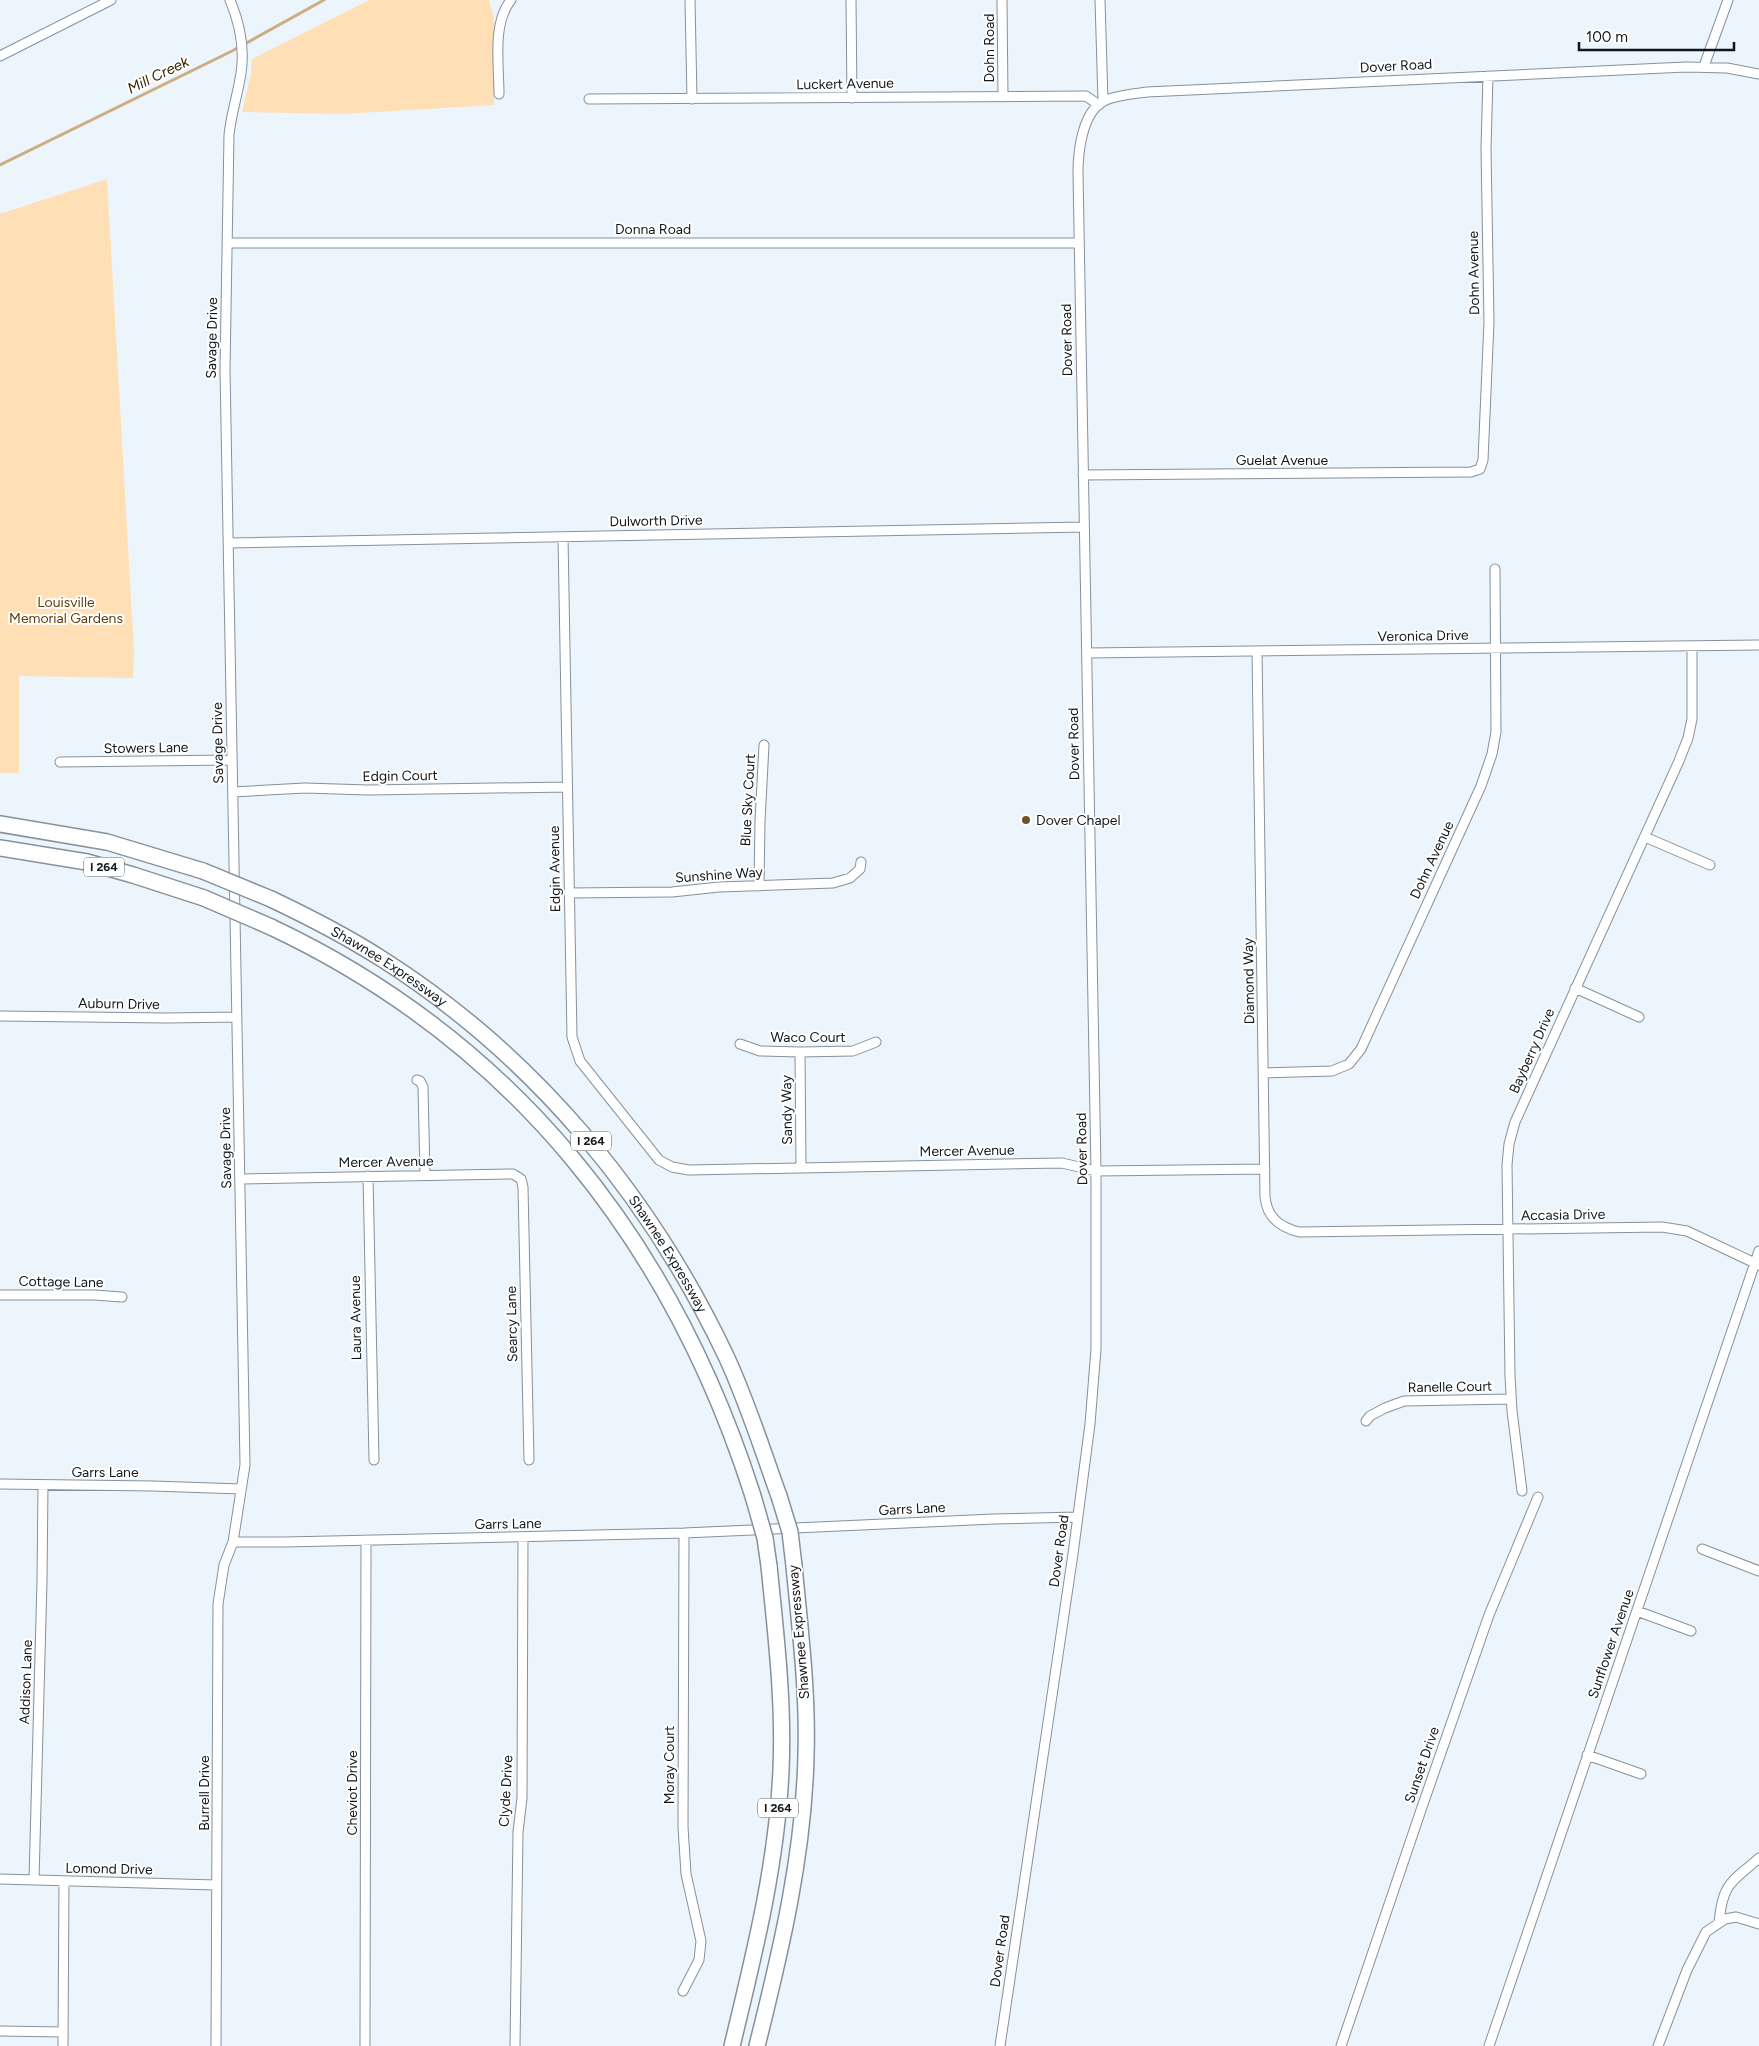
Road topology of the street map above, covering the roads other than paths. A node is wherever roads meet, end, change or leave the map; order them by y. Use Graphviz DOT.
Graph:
graph roads {
  1 [pos="110,0"];
  2 [pos="230,0"];
  3 [pos="511,0"];
  4 [pos="690,0"];
  5 [pos="851,0"];
  6 [pos="1002,0"];
  7 [pos="1100,0"];
  8 [pos="1728,0"];
  9 [pos="0,56"];
  10 [pos="1704,66"];
  11 [pos="1759,74"];
  12 [pos="1488,76"];
  13 [pos="499,94"];
  14 [pos="1003,97"];
  15 [pos="852,98"];
  16 [pos="589,99"];
  17 [pos="692,99"];
  18 [pos="1101,103"];
  19 [pos="228,243"];
  20 [pos="1078,243"];
  21 [pos="1480,469"];
  22 [pos="1083,475"];
  23 [pos="1084,527"];
  24 [pos="563,537"];
  25 [pos="228,543"];
  26 [pos="1495,569"];
  27 [pos="1759,645"];
  28 [pos="1692,646"];
  29 [pos="1496,648"];
  30 [pos="1258,651"];
  31 [pos="1087,654"];
  32 [pos="764,745"];
  33 [pos="232,760"];
  34 [pos="60,762"];
  35 [pos="567,787"];
  36 [pos="232,792"];
  37 [pos="0,824"];
  38 [pos="1645,837"];
  39 [pos="0,848"];
  40 [pos="861,862"];
  41 [pos="1710,865"];
  42 [pos="759,886"];
  43 [pos="569,893"];
  44 [pos="1576,988"];
  45 [pos="0,1016"];
  46 [pos="237,1016"];
  47 [pos="1638,1017"];
  48 [pos="876,1042"];
  49 [pos="740,1044"];
  50 [pos="800,1052"];
  51 [pos="1264,1072"];
  52 [pos="417,1080"];
  53 [pos="670,1166"];
  54 [pos="801,1168"];
  55 [pos="1265,1169"];
  56 [pos="1096,1171"];
  57 [pos="425,1175"];
  58 [pos="368,1176"];
  59 [pos="241,1179"];
  60 [pos="523,1187"];
  61 [pos="1507,1229"];
  62 [pos="1359,1232"];
  63 [pos="1759,1251"];
  64 [pos="1757,1264"];
  65 [pos="0,1295"];
  66 [pos="122,1298"];
  67 [pos="1511,1399"];
  68 [pos="1366,1421"];
  69 [pos="374,1460"];
  70 [pos="529,1460"];
  71 [pos="0,1484"];
  72 [pos="43,1485"];
  73 [pos="241,1489"];
  74 [pos="1522,1491"];
  75 [pos="1538,1497"];
  76 [pos="1077,1517"];
  77 [pos="684,1533"];
  78 [pos="523,1537"];
  79 [pos="366,1540"];
  80 [pos="233,1542"];
  81 [pos="1702,1550"];
  82 [pos="1759,1571"];
  83 [pos="1636,1611"];
  84 [pos="1691,1631"];
  85 [pos="1588,1755"];
  86 [pos="1641,1774"];
  87 [pos="1759,1858"];
  88 [pos="0,1880"];
  89 [pos="34,1880"];
  90 [pos="64,1882"];
  91 [pos="216,1885"];
  92 [pos="1719,1922"];
  93 [pos="1759,1924"];
  94 [pos="683,1991"];
  95 [pos="0,2031"];
  96 [pos="63,2032"];
  97 [pos="63,2046"];
  98 [pos="216,2046"];
  99 [pos="365,2046"];
  100 [pos="515,2046"];
  101 [pos="732,2046"];
  102 [pos="757,2046"];
  103 [pos="1000,2046"];
  104 [pos="1341,2046"];
  105 [pos="1489,2046"];
  106 [pos="1658,2046"];
  1 -- 9 [label="street"];
  2 -- 19 [label="street, Savage Drive"];
  3 -- 13 [label="street"];
  4 -- 17 [label="street"];
  5 -- 15 [label="street"];
  6 -- 14 [label="street, Dohn Road"];
  7 -- 18 [label="street"];
  8 -- 10 [label="street"];
  10 -- 11 [label="street, Dover Road"];
  10 -- 12 [label="street, Dover Road"];
  12 -- 18 [label="street, Dover Road"];
  12 -- 21 [label="street, Dohn Avenue"];
  14 -- 15 [label="street, Luckert Avenue"];
  14 -- 18 [label="street, Luckert Avenue"];
  15 -- 17 [label="street, Luckert Avenue"];
  16 -- 17 [label="street, Luckert Avenue"];
  18 -- 20 [label="street, Dover Road"];
  19 -- 20 [label="street, Donna Road"];
  19 -- 25 [label="street, Savage Drive"];
  20 -- 22 [label="street, Dover Road"];
  21 -- 22 [label="street, Guelat Avenue"];
  22 -- 23 [label="street, Dover Road"];
  23 -- 24 [label="street, Dulworth Drive"];
  23 -- 31 [label="street, Dover Road"];
  24 -- 25 [label="street, Dulworth Drive"];
  24 -- 35 [label="street, Edgin Avenue"];
  25 -- 33 [label="street, Savage Drive"];
  26 -- 29 [label="street, Dohn Avenue"];
  27 -- 28 [label="street, Veronica Drive"];
  28 -- 29 [label="street, Veronica Drive"];
  28 -- 38 [label="street, Bayberry Drive"];
  29 -- 30 [label="street, Veronica Drive"];
  29 -- 51 [label="street, Dohn Avenue"];
  30 -- 31 [label="street, Veronica Drive"];
  30 -- 51 [label="street, Diamond Way"];
  31 -- 56 [label="street, Dover Road"];
  32 -- 42 [label="street, Blue Sky Court"];
  33 -- 34 [label="street, Stowers Lane"];
  33 -- 36 [label="street, Savage Drive"];
  35 -- 36 [label="street, Edgin Court"];
  35 -- 43 [label="street, Edgin Avenue"];
  36 -- 46 [label="street, Savage Drive"];
  37 -- 102 [label="highway, Shawnee Expressway / I 264, bridge"];
  38 -- 41 [label="street"];
  38 -- 44 [label="street, Bayberry Drive"];
  39 -- 101 [label="highway, Shawnee Expressway / I 264, bridge"];
  40 -- 42 [label="street, Sunshine Way"];
  42 -- 43 [label="street, Sunshine Way"];
  43 -- 53 [label="street, Edgin Avenue"];
  44 -- 47 [label="street"];
  44 -- 61 [label="street, Bayberry Drive"];
  45 -- 46 [label="street, Auburn Drive"];
  46 -- 59 [label="street, Savage Drive"];
  48 -- 50 [label="street, Waco Court"];
  49 -- 50 [label="street, Waco Court"];
  50 -- 54 [label="street, Sandy Way"];
  51 -- 55 [label="street, Diamond Way"];
  52 -- 57 [label="street"];
  53 -- 54 [label="street, Mercer Avenue"];
  54 -- 56 [label="street, Mercer Avenue"];
  55 -- 56 [label="street, Mercer Avenue"];
  55 -- 62 [label="street, Diamond Way"];
  56 -- 76 [label="street, Dover Road"];
  57 -- 58 [label="street, Mercer Avenue"];
  57 -- 60 [label="street, Mercer Avenue"];
  58 -- 59 [label="street, Mercer Avenue"];
  58 -- 69 [label="street, Laura Avenue"];
  59 -- 73 [label="street, Savage Drive"];
  60 -- 70 [label="street, Searcy Lane"];
  61 -- 62 [label="street, Accasia Drive"];
  61 -- 64 [label="street, Accasia Drive"];
  61 -- 67 [label="street, Bayberry Drive"];
  63 -- 64 [label="street, Sunflower Avenue"];
  64 -- 83 [label="street, Sunflower Avenue"];
  65 -- 66 [label="street, Cottage Lane"];
  67 -- 68 [label="street, Ranelle Court"];
  67 -- 74 [label="street, Bayberry Drive"];
  71 -- 72 [label="street, Garrs Lane"];
  72 -- 73 [label="street, Garrs Lane"];
  72 -- 89 [label="street, Addison Lane"];
  73 -- 80 [label="street"];
  75 -- 104 [label="street, Sunset Drive"];
  76 -- 77 [label="street, Garrs Lane"];
  76 -- 103 [label="street, Dover Road"];
  77 -- 78 [label="street, Garrs Lane"];
  77 -- 94 [label="street, Moray Court"];
  78 -- 79 [label="street, Garrs Lane"];
  78 -- 100 [label="street, Clyde Drive"];
  79 -- 80 [label="street, Garrs Lane"];
  79 -- 99 [label="street, Cheviot Drive"];
  80 -- 91 [label="street, Burrell Drive"];
  81 -- 82 [label="street"];
  83 -- 84 [label="street"];
  83 -- 85 [label="street, Sunflower Avenue"];
  85 -- 86 [label="street"];
  85 -- 105 [label="street, Sunflower Avenue"];
  87 -- 92 [label="street"];
  88 -- 89 [label="street, Lomond Drive"];
  89 -- 90 [label="street, Lomond Drive"];
  90 -- 91 [label="street, Lomond Drive"];
  90 -- 96 [label="street"];
  91 -- 98 [label="street, Burrell Drive"];
  92 -- 93 [label="street"];
  92 -- 106 [label="street"];
  95 -- 96 [label="street"];
  96 -- 97 [label="street"];
}
